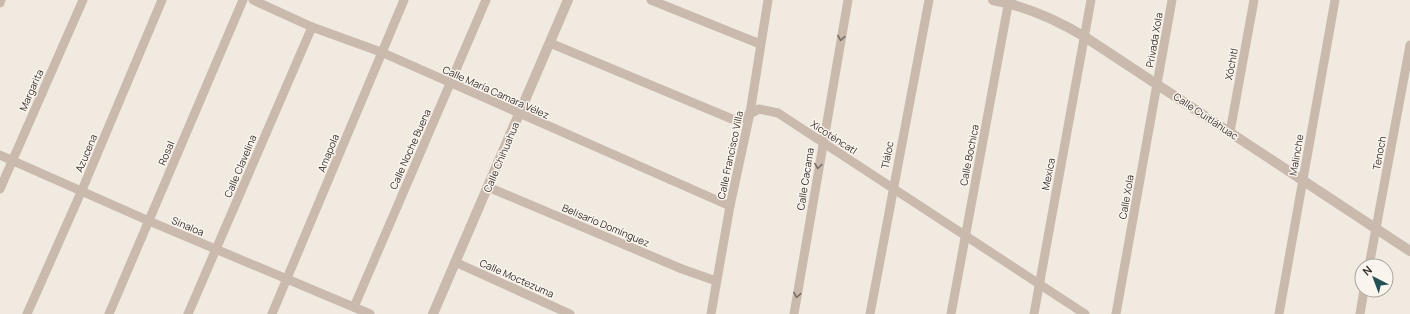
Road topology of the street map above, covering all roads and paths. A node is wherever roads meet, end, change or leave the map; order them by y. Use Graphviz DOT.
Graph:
graph roads {
  1 [pos="1,0"];
  2 [pos="83,0"];
  3 [pos="162,0"];
  4 [pos="243,0"];
  5 [pos="253,0"];
  6 [pos="404,0"];
  7 [pos="486,0"];
  8 [pos="568,0"];
  9 [pos="651,0"];
  10 [pos="768,0"];
  11 [pos="848,0"];
  12 [pos="929,0"];
  13 [pos="993,0"];
  14 [pos="1091,0"];
  15 [pos="1172,0"];
  16 [pos="1254,0"];
  17 [pos="1335,0"];
  18 [pos="1009,1"];
  19 [pos="0,3"];
  20 [pos="312,27"];
  21 [pos="1085,37"];
  22 [pos="550,43"];
  23 [pos="760,44"];
  24 [pos="1410,45"];
  25 [pos="381,52"];
  26 [pos="451,84"];
  27 [pos="1158,84"];
  28 [pos="519,113"];
  29 [pos="750,113"];
  30 [pos="1230,132"];
  31 [pos="822,143"];
  32 [pos="0,155"];
  33 [pos="12,161"];
  34 [pos="1303,180"];
  35 [pos="488,187"];
  36 [pos="892,188"];
  37 [pos="0,189"];
  38 [pos="82,190"];
  39 [pos="730,206"];
  40 [pos="149,221"];
  41 [pos="1376,229"];
  42 [pos="965,235"];
  43 [pos="216,250"];
  44 [pos="1410,251"];
  45 [pos="1371,258"];
  46 [pos="455,262"];
  47 [pos="288,280"];
  48 [pos="716,281"];
  49 [pos="1039,284"];
  50 [pos="1363,298"];
  51 [pos="354,307"];
  52 [pos="27,314"];
  53 [pos="109,314"];
  54 [pos="188,314"];
  55 [pos="272,314"];
  56 [pos="370,314"];
  57 [pos="433,314"];
  58 [pos="570,314"];
  59 [pos="711,314"];
  60 [pos="794,314"];
  61 [pos="870,314"];
  62 [pos="951,314"];
  63 [pos="1034,314"];
  64 [pos="1085,314"];
  65 [pos="1116,314"];
  66 [pos="1279,314"];
  67 [pos="1360,314"];
  1 -- 19 [label="street"];
  2 -- 33 [label="street, Margarita"];
  3 -- 38 [label="street, Azucena"];
  4 -- 40 [label="street, Rosal"];
  5 -- 20 [label="street, Calle María Camara Vélez"];
  6 -- 25 [label="street, Amapola"];
  7 -- 26 [label="street, Calle Noche Buena"];
  8 -- 22 [label="street, Calle Chihuahua"];
  9 -- 23 [label="street"];
  10 -- 23 [label="street, Calle Francisco Villa"];
  11 -- 31 [label="street, Calle Cacama, one-way"];
  12 -- 36 [label="street, Tláloc"];
  13 -- 18 [label="street, Calle Cuitláhuac"];
  14 -- 21 [label="street, Mexica"];
  15 -- 27 [label="street, Privada Xola"];
  16 -- 30 [label="street, Xóchitl"];
  17 -- 34 [label="street, Malinche"];
  18 -- 21 [label="street, Calle Cuitláhuac"];
  18 -- 42 [label="street, Calle Bochica"];
  20 -- 25 [label="street, Calle María Camara Vélez"];
  20 -- 43 [label="street, Calle Clavelina"];
  21 -- 27 [label="street, Calle Cuitláhuac"];
  21 -- 49 [label="street, Mexica"];
  22 -- 28 [label="street, Calle Chihuahua"];
  22 -- 29 [label="street, Xicoténcatl"];
  23 -- 29 [label="street, Calle Francisco Villa"];
  24 -- 41 [label="street, Tenoch"];
  25 -- 26 [label="street, Calle María Camara Vélez"];
  25 -- 47 [label="street, Amapola"];
  26 -- 28 [label="street, Calle María Camara Vélez"];
  26 -- 51 [label="street, Calle Noche Buena"];
  27 -- 30 [label="street, Calle Cuitláhuac"];
  27 -- 65 [label="street, Calle Xola"];
  28 -- 35 [label="street, Calle Chihuahua"];
  28 -- 39 [label="street, Calle María Camara Vélez"];
  29 -- 31 [label="street, Xicoténcatl"];
  29 -- 39 [label="street, Calle Francisco Villa"];
  30 -- 34 [label="street, Calle Cuitláhuac"];
  31 -- 36 [label="street, Xicoténcatl"];
  31 -- 60 [label="street, Calle Cacama, one-way"];
  32 -- 33 [label="street, Sinaloa"];
  33 -- 37 [label="street, Margarita"];
  33 -- 38 [label="street, Sinaloa"];
  34 -- 41 [label="street, Calle Cuitláhuac"];
  34 -- 66 [label="street, Malinche"];
  35 -- 46 [label="street, Calle Chihuahua"];
  35 -- 48 [label="street, Belisario Domínguez"];
  36 -- 42 [label="street, Xicoténcatl"];
  36 -- 61 [label="street, Tláloc"];
  38 -- 40 [label="street, Sinaloa"];
  38 -- 52 [label="street, Azucena"];
  39 -- 48 [label="street, Calle Francisco Villa"];
  40 -- 43 [label="street, Sinaloa"];
  40 -- 53 [label="street, Rosal"];
  41 -- 44 [label="street, Calle Cuitláhuac"];
  41 -- 45 [label="street, Tenoch"];
  42 -- 49 [label="street, Xicoténcatl"];
  42 -- 62 [label="street, Calle Bochica"];
  43 -- 47 [label="street, Sinaloa"];
  43 -- 54 [label="street, Calle Clavelina"];
  46 -- 57 [label="street, Calle Chihuahua"];
  46 -- 58 [label="street, Calle Moctezuma"];
  47 -- 51 [label="street, Sinaloa"];
  47 -- 55 [label="street, Amapola"];
  48 -- 59 [label="street, Calle Francisco Villa"];
  49 -- 63 [label="street, Mexica"];
  49 -- 64 [label="street, Xicoténcatl"];
  50 -- 67 [label="street"];
  51 -- 56 [label="street, Sinaloa"];
}
